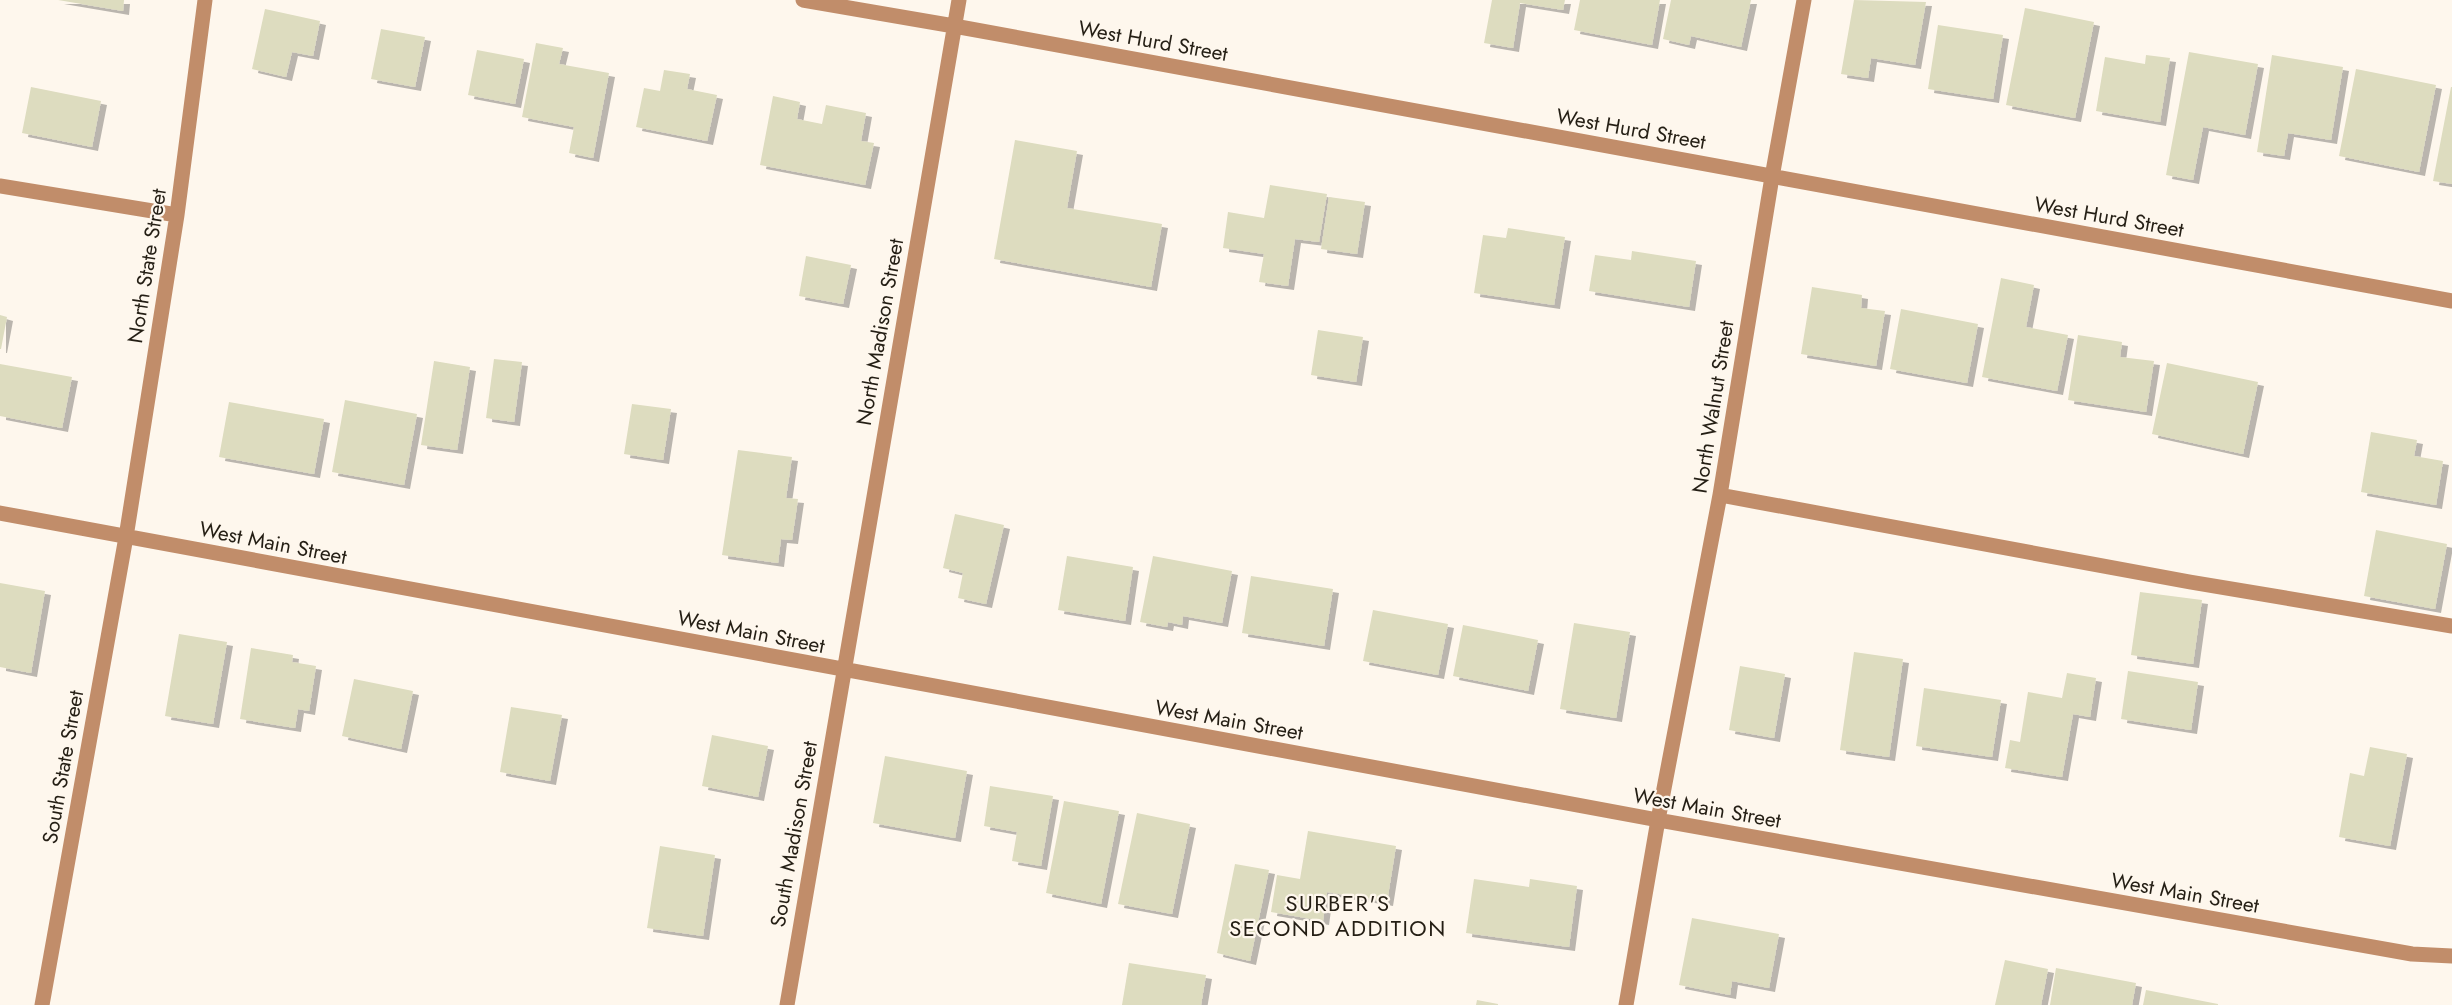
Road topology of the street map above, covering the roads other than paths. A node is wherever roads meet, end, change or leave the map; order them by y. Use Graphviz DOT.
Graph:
graph roads {
  1 [pos="205,0"];
  2 [pos="803,0"];
  3 [pos="959,0"];
  4 [pos="1804,0"];
  5 [pos="954,26"];
  6 [pos="1772,177"];
  7 [pos="0,186"];
  8 [pos="177,215"];
  9 [pos="2452,301"];
  10 [pos="1720,495"];
  11 [pos="0,513"];
  12 [pos="126,537"];
  13 [pos="2452,626"];
  14 [pos="843,670"];
  15 [pos="1658,820"];
  16 [pos="2452,956"];
  17 [pos="42,1005"];
  18 [pos="787,1005"];
  19 [pos="1626,1005"];
  1 -- 8 [label="street, North State Street"];
  2 -- 5 [label="street, West Hurd Street"];
  3 -- 5 [label="street, North Madison Street"];
  4 -- 6 [label="street, North Walnut Street"];
  5 -- 6 [label="street, West Hurd Street"];
  5 -- 14 [label="street, North Madison Street"];
  6 -- 9 [label="street, West Hurd Street"];
  6 -- 10 [label="street, North Walnut Street"];
  7 -- 8 [label="street"];
  8 -- 12 [label="street, North State Street"];
  10 -- 13 [label="street"];
  10 -- 15 [label="street, North Walnut Street"];
  11 -- 12 [label="street, West Main Street"];
  12 -- 14 [label="street, West Main Street"];
  12 -- 17 [label="street, South State Street"];
  14 -- 15 [label="street, West Main Street"];
  14 -- 18 [label="street, South Madison Street"];
  15 -- 16 [label="street, West Main Street"];
  15 -- 19 [label="street, North Walnut Street"];
}
